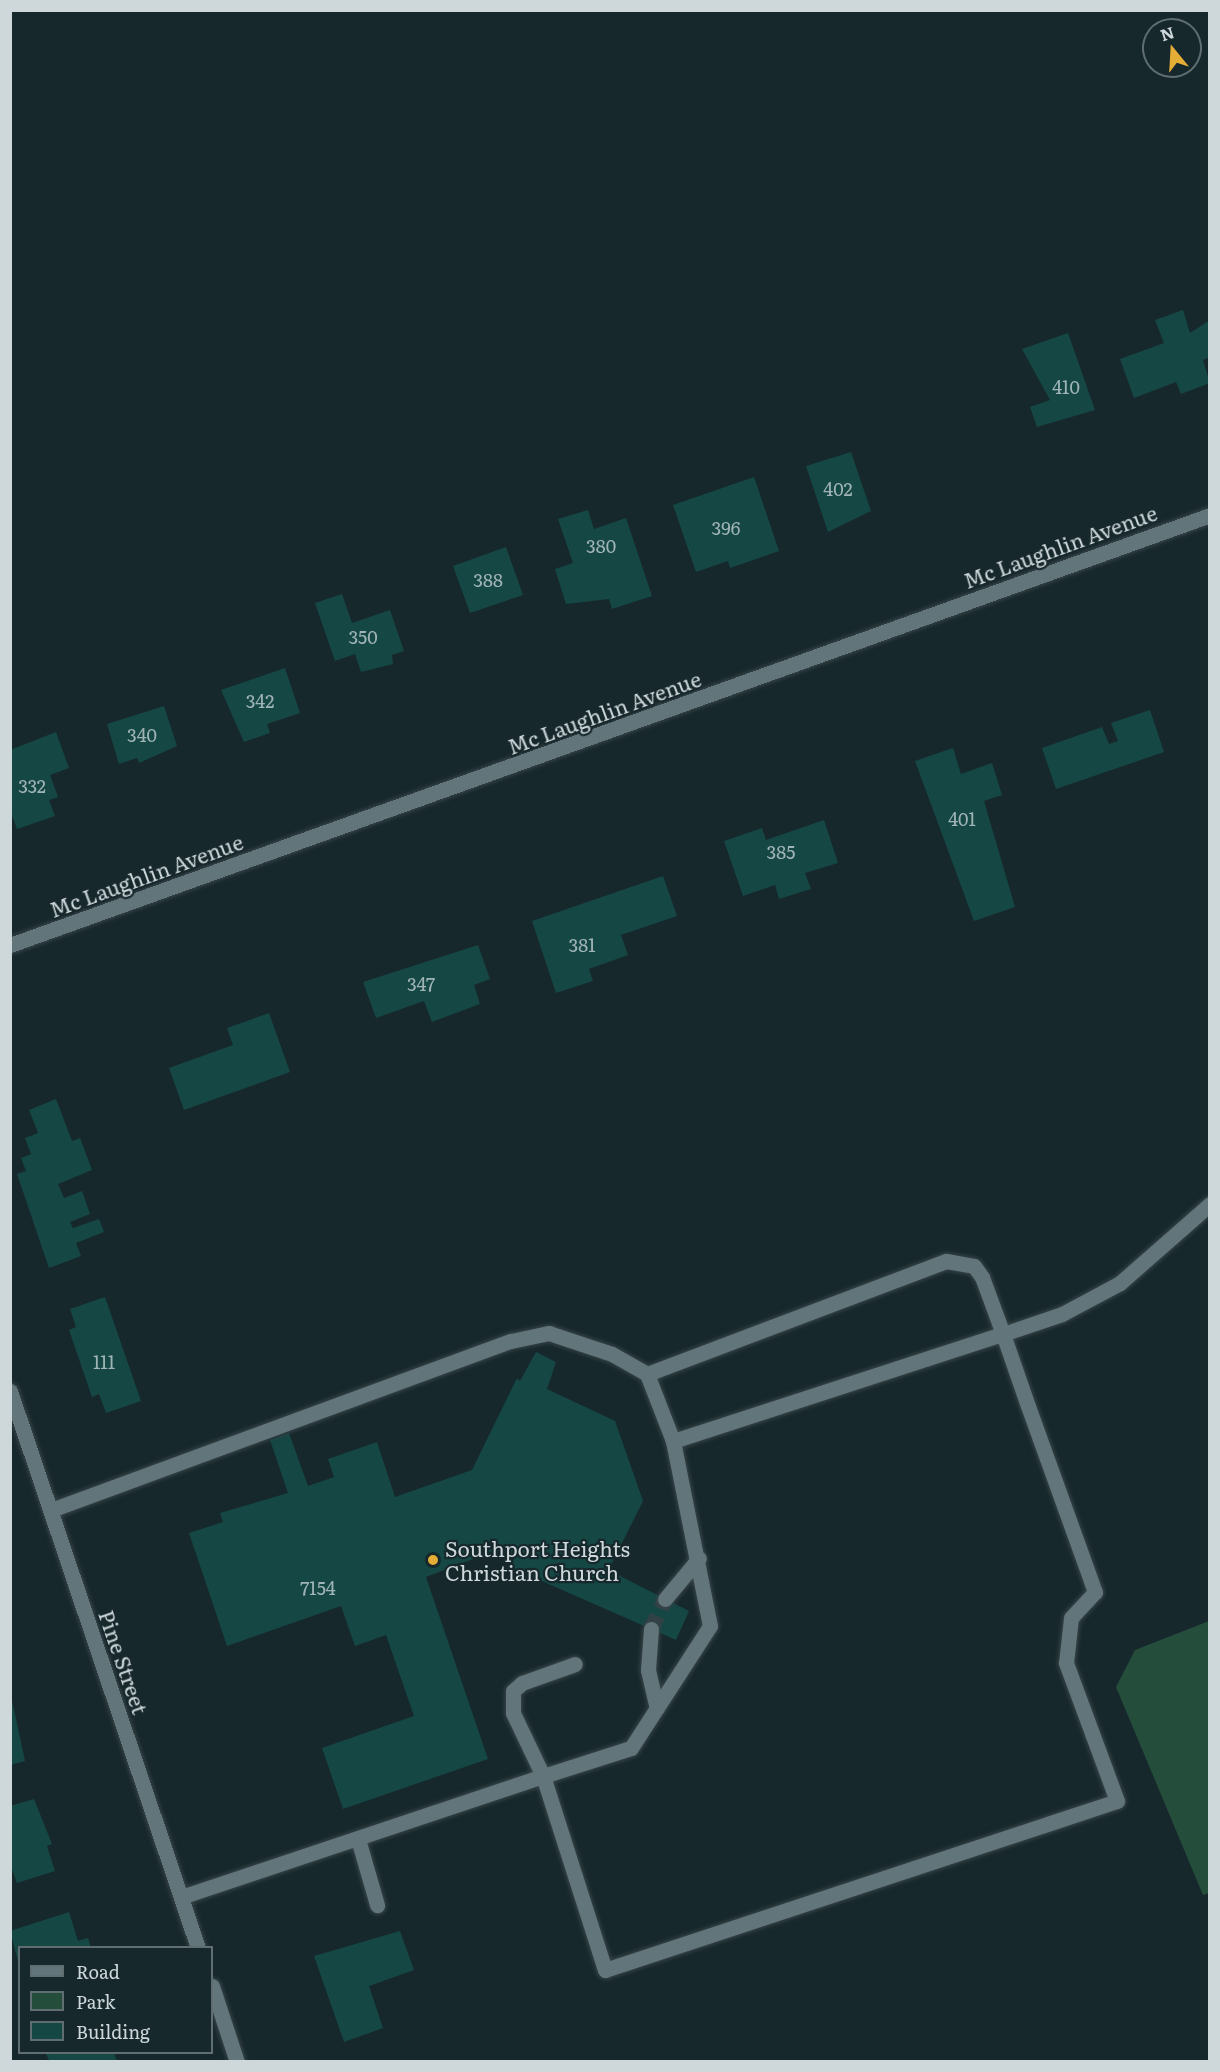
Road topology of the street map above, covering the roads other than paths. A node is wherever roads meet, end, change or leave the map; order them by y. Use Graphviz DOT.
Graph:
graph roads {
  1 [pos="1209,515"];
  2 [pos="10,945"];
  3 [pos="1209,1204"];
  4 [pos="1003,1334"];
  5 [pos="647,1374"];
  6 [pos="10,1390"];
  7 [pos="673,1441"];
  8 [pos="51,1510"];
  9 [pos="699,1558"];
  10 [pos="665,1599"];
  11 [pos="651,1629"];
  12 [pos="575,1664"];
  13 [pos="657,1708"];
  14 [pos="543,1776"];
  15 [pos="358,1839"];
  16 [pos="181,1896"];
  17 [pos="377,1905"];
  18 [pos="198,1946"];
  19 [pos="213,1989"];
  20 [pos="237,2061"];
  1 -- 2 [label="street, Mc Laughlin Avenue"];
  3 -- 4 [label="street"];
  4 -- 5 [label="street"];
  4 -- 7 [label="street"];
  4 -- 14 [label="street"];
  5 -- 7 [label="street"];
  5 -- 8 [label="street"];
  6 -- 8 [label="street, Pine Street"];
  7 -- 9 [label="street"];
  8 -- 16 [label="street, Pine Street"];
  9 -- 10 [label="street"];
  9 -- 13 [label="street"];
  11 -- 13 [label="street"];
  12 -- 14 [label="street"];
  13 -- 14 [label="street"];
  14 -- 15 [label="street"];
  15 -- 16 [label="street"];
  15 -- 17 [label="street"];
  16 -- 18 [label="street, Pine Street"];
  19 -- 20 [label="street"];
}
